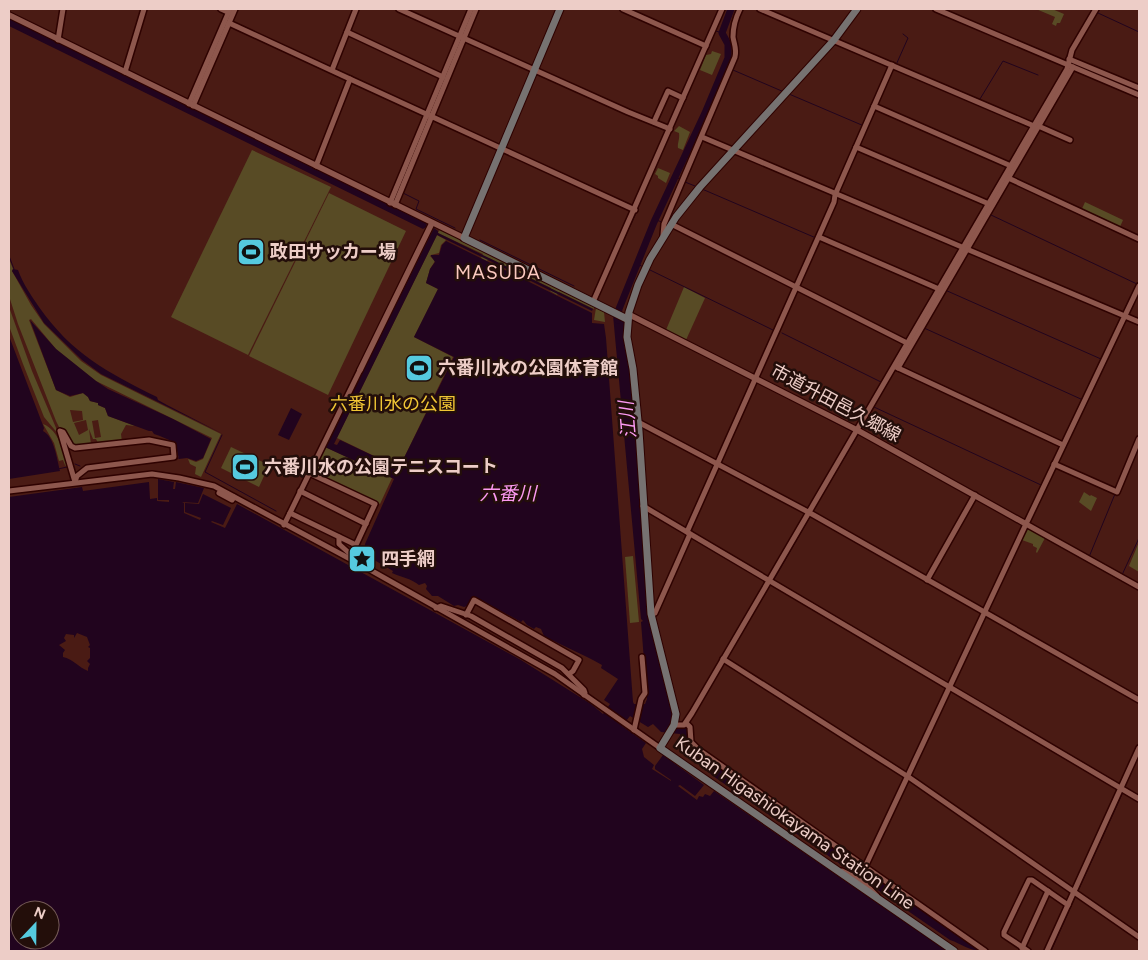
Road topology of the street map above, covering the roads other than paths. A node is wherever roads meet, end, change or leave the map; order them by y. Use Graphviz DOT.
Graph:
graph roads {
  1 [pos="63,9"];
  2 [pos="144,9"];
  3 [pos="220,9"];
  4 [pos="356,9"];
  5 [pos="399,9"];
  6 [pos="471,9"];
  7 [pos="476,9"];
  8 [pos="561,9"];
  9 [pos="622,9"];
  10 [pos="722,9"];
  11 [pos="740,9"];
  12 [pos="760,9"];
  13 [pos="857,9"];
  14 [pos="936,9"];
  15 [pos="1096,9"];
  16 [pos="231,12"];
  17 [pos="9,15"];
  18 [pos="229,23"];
  19 [pos="348,32"];
  20 [pos="462,37"];
  21 [pos="58,40"];
  22 [pos="834,40"];
  23 [pos="706,46"];
  24 [pos="1073,63"];
  25 [pos="892,66"];
  26 [pos="332,70"];
  27 [pos="534,70"];
  28 [pos="125,72"];
  29 [pos="443,77"];
  30 [pos="351,79"];
  31 [pos="1139,88"];
  32 [pos="1139,95"];
  33 [pos="683,98"];
  34 [pos="191,105"];
  35 [pos="875,107"];
  36 [pos="429,115"];
  37 [pos="654,122"];
  38 [pos="1036,125"];
  39 [pos="670,129"];
  40 [pos="702,136"];
  41 [pos="1070,140"];
  42 [pos="502,148"];
  43 [pos="857,148"];
  44 [pos="734,150"];
  45 [pos="316,166"];
  46 [pos="1011,166"];
  47 [pos="1006,177"];
  48 [pos="837,193"];
  49 [pos="393,204"];
  50 [pos="989,204"];
  51 [pos="634,210"];
  52 [pos="432,223"];
  53 [pos="671,224"];
  54 [pos="663,236"];
  55 [pos="464,238"];
  56 [pos="819,238"];
  57 [pos="1139,239"];
  58 [pos="966,248"];
  59 [pos="1139,286"];
  60 [pos="798,288"];
  61 [pos="939,289"];
  62 [pos="593,302"];
  63 [pos="626,317"];
  64 [pos="1126,317"];
  65 [pos="1139,322"];
  66 [pos="907,343"];
  67 [pos="896,367"];
  68 [pos="360,370"];
  69 [pos="757,378"];
  70 [pos="638,422"];
  71 [pos="859,431"];
  72 [pos="1139,439"];
  73 [pos="1063,445"];
  74 [pos="719,464"];
  75 [pos="1055,465"];
  76 [pos="310,472"];
  77 [pos="75,482"];
  78 [pos="9,491"];
  79 [pos="300,491"];
  80 [pos="219,493"];
  81 [pos="234,497"];
  82 [pos="974,497"];
  83 [pos="643,506"];
  84 [pos="290,514"];
  85 [pos="811,514"];
  86 [pos="366,524"];
  87 [pos="284,525"];
  88 [pos="1026,525"];
  89 [pos="689,533"];
  90 [pos="339,537"];
  91 [pos="365,567"];
  92 [pos="927,580"];
  93 [pos="771,582"];
  94 [pos="1139,587"];
  95 [pos="436,608"];
  96 [pos="986,613"];
  97 [pos="466,614"];
  98 [pos="651,614"];
  99 [pos="642,658"];
  100 [pos="725,660"];
  101 [pos="569,674"];
  102 [pos="950,687"];
  103 [pos="584,695"];
  104 [pos="1139,700"];
  105 [pos="690,721"];
  106 [pos="672,728"];
  107 [pos="634,730"];
  108 [pos="660,748"];
  109 [pos="1139,748"];
  110 [pos="908,777"];
  111 [pos="1123,790"];
  112 [pos="1139,799"];
  113 [pos="867,869"];
  114 [pos="837,871"];
  115 [pos="862,880"];
  116 [pos="1048,891"];
  117 [pos="1075,893"];
  118 [pos="880,900"];
  119 [pos="1068,905"];
  120 [pos="1139,937"];
  121 [pos="1022,948"];
  122 [pos="954,951"];
  123 [pos="985,951"];
  124 [pos="1028,951"];
  125 [pos="1047,951"];
  1 -- 21 [label="street"];
  2 -- 28 [label="street"];
  3 -- 16 [label="street"];
  4 -- 19 [label="street"];
  5 -- 20 [label="street"];
  6 -- 20 [label="street"];
  7 -- 20 [label="street"];
  8 -- 27 [label="main road"];
  9 -- 23 [label="street"];
  10 -- 23 [label="street"];
  11 -- 40 [label="street"];
  12 -- 22 [label="street"];
  13 -- 22 [label="main road, Kuban Higashiokayama Station Line"];
  14 -- 24 [label="street"];
  15 -- 24 [label="street"];
  16 -- 18 [label="street"];
  16 -- 34 [label="street"];
  17 -- 21 [label="street"];
  18 -- 26 [label="street"];
  18 -- 34 [label="street"];
  19 -- 26 [label="street"];
  19 -- 29 [label="street"];
  20 -- 27 [label="street"];
  20 -- 29 [label="street"];
  20 -- 36 [label="street"];
  21 -- 28 [label="street"];
  22 -- 25 [label="street"];
  22 -- 44 [label="main road, Kuban Higashiokayama Station Line"];
  23 -- 33 [label="street"];
  24 -- 31 [label="street"];
  24 -- 32 [label="street"];
  24 -- 38 [label="street"];
  25 -- 35 [label="street"];
  25 -- 38 [label="street"];
  26 -- 30 [label="street"];
  27 -- 37 [label="street"];
  27 -- 42 [label="main road"];
  28 -- 34 [label="street"];
  29 -- 36 [label="street"];
  30 -- 36 [label="street"];
  30 -- 45 [label="street"];
  33 -- 37 [label="street"];
  33 -- 39 [label="street"];
  34 -- 45 [label="street"];
  35 -- 43 [label="street"];
  35 -- 46 [label="street"];
  36 -- 42 [label="street"];
  36 -- 49 [label="street"];
  37 -- 39 [label="street"];
  38 -- 41 [label="street"];
  38 -- 46 [label="street"];
  38 -- 47 [label="street"];
  39 -- 51 [label="street"];
  40 -- 44 [label="street"];
  40 -- 54 [label="street"];
  42 -- 51 [label="street"];
  42 -- 55 [label="main road"];
  43 -- 48 [label="street"];
  43 -- 50 [label="street"];
  44 -- 48 [label="street"];
  44 -- 53 [label="main road, Kuban Higashiokayama Station Line"];
  45 -- 49 [label="street"];
  46 -- 47 [label="street"];
  47 -- 50 [label="street"];
  47 -- 57 [label="street"];
  47 -- 58 [label="street"];
  48 -- 56 [label="street"];
  48 -- 58 [label="street"];
  49 -- 52 [label="street"];
  50 -- 58 [label="street"];
  51 -- 62 [label="street"];
  52 -- 55 [label="street"];
  52 -- 68 [label="street"];
  53 -- 54 [label="main road, Kuban Higashiokayama Station Line"];
  53 -- 60 [label="street"];
  54 -- 63 [label="main road, Kuban Higashiokayama Station Line"];
  55 -- 62 [label="main road"];
  56 -- 60 [label="street"];
  56 -- 61 [label="street"];
  58 -- 61 [label="street"];
  58 -- 64 [label="street"];
  58 -- 67 [label="street"];
  59 -- 64 [label="street"];
  60 -- 66 [label="street"];
  60 -- 69 [label="street"];
  61 -- 66 [label="street"];
  62 -- 63 [label="main road"];
  63 -- 69 [label="street, 市道升田邑久郷線"];
  63 -- 70 [label="main road, Kuban Higashiokayama Station Line"];
  64 -- 65 [label="street"];
  64 -- 73 [label="street"];
  66 -- 67 [label="street"];
  67 -- 71 [label="street"];
  67 -- 73 [label="street"];
  68 -- 76 [label="street"];
  69 -- 71 [label="street, 市道升田邑久郷線"];
  69 -- 74 [label="street"];
  70 -- 74 [label="street"];
  70 -- 83 [label="main road, Kuban Higashiokayama Station Line"];
  71 -- 82 [label="street, 市道升田邑久郷線"];
  71 -- 85 [label="street"];
  72 -- 75 [label="street"];
  73 -- 75 [label="street"];
  74 -- 85 [label="street"];
  74 -- 89 [label="street"];
  75 -- 88 [label="street"];
  76 -- 79 [label="street"];
  76 -- 86 [label="street"];
  77 -- 77 [label="street"];
  77 -- 78 [label="street"];
  77 -- 81 [label="street"];
  79 -- 84 [label="street"];
  79 -- 86 [label="street"];
  80 -- 81 [label="street"];
  81 -- 87 [label="street"];
  82 -- 88 [label="street, 市道升田邑久郷線"];
  82 -- 92 [label="street"];
  83 -- 89 [label="street"];
  83 -- 98 [label="main road, Kuban Higashiokayama Station Line"];
  84 -- 87 [label="street"];
  84 -- 90 [label="street"];
  85 -- 92 [label="street"];
  85 -- 93 [label="street"];
  86 -- 90 [label="street"];
  87 -- 91 [label="street"];
  88 -- 94 [label="street"];
  88 -- 96 [label="street"];
  89 -- 93 [label="street"];
  89 -- 98 [label="street"];
  90 -- 91 [label="street"];
  91 -- 95 [label="street"];
  92 -- 96 [label="street"];
  93 -- 100 [label="street"];
  93 -- 102 [label="street"];
  95 -- 97 [label="street"];
  95 -- 103 [label="street"];
  96 -- 102 [label="street"];
  96 -- 104 [label="street"];
  97 -- 101 [label="street"];
  97 -- 101 [label="street"];
  98 -- 106 [label="main road, Kuban Higashiokayama Station Line"];
  99 -- 107 [label="street"];
  100 -- 105 [label="street"];
  100 -- 110 [label="street"];
  101 -- 103 [label="street"];
  102 -- 110 [label="street"];
  102 -- 111 [label="street"];
  103 -- 107 [label="street"];
  105 -- 106 [label="street"];
  105 -- 113 [label="street"];
  106 -- 108 [label="main road, Kuban Higashiokayama Station Line"];
  107 -- 108 [label="street"];
  108 -- 114 [label="main road, Kuban Higashiokayama Station Line"];
  109 -- 111 [label="street"];
  110 -- 113 [label="street"];
  110 -- 117 [label="street"];
  111 -- 112 [label="street"];
  111 -- 117 [label="street"];
  113 -- 115 [label="street"];
  113 -- 123 [label="street"];
  114 -- 115 [label="street"];
  114 -- 118 [label="main road, Kuban Higashiokayama Station Line"];
  115 -- 118 [label="street"];
  116 -- 119 [label="street"];
  116 -- 121 [label="street"];
  116 -- 121 [label="street"];
  117 -- 119 [label="street"];
  117 -- 120 [label="street"];
  118 -- 122 [label="main road, Kuban Higashiokayama Station Line"];
  119 -- 125 [label="street"];
  121 -- 124 [label="street"];
}
